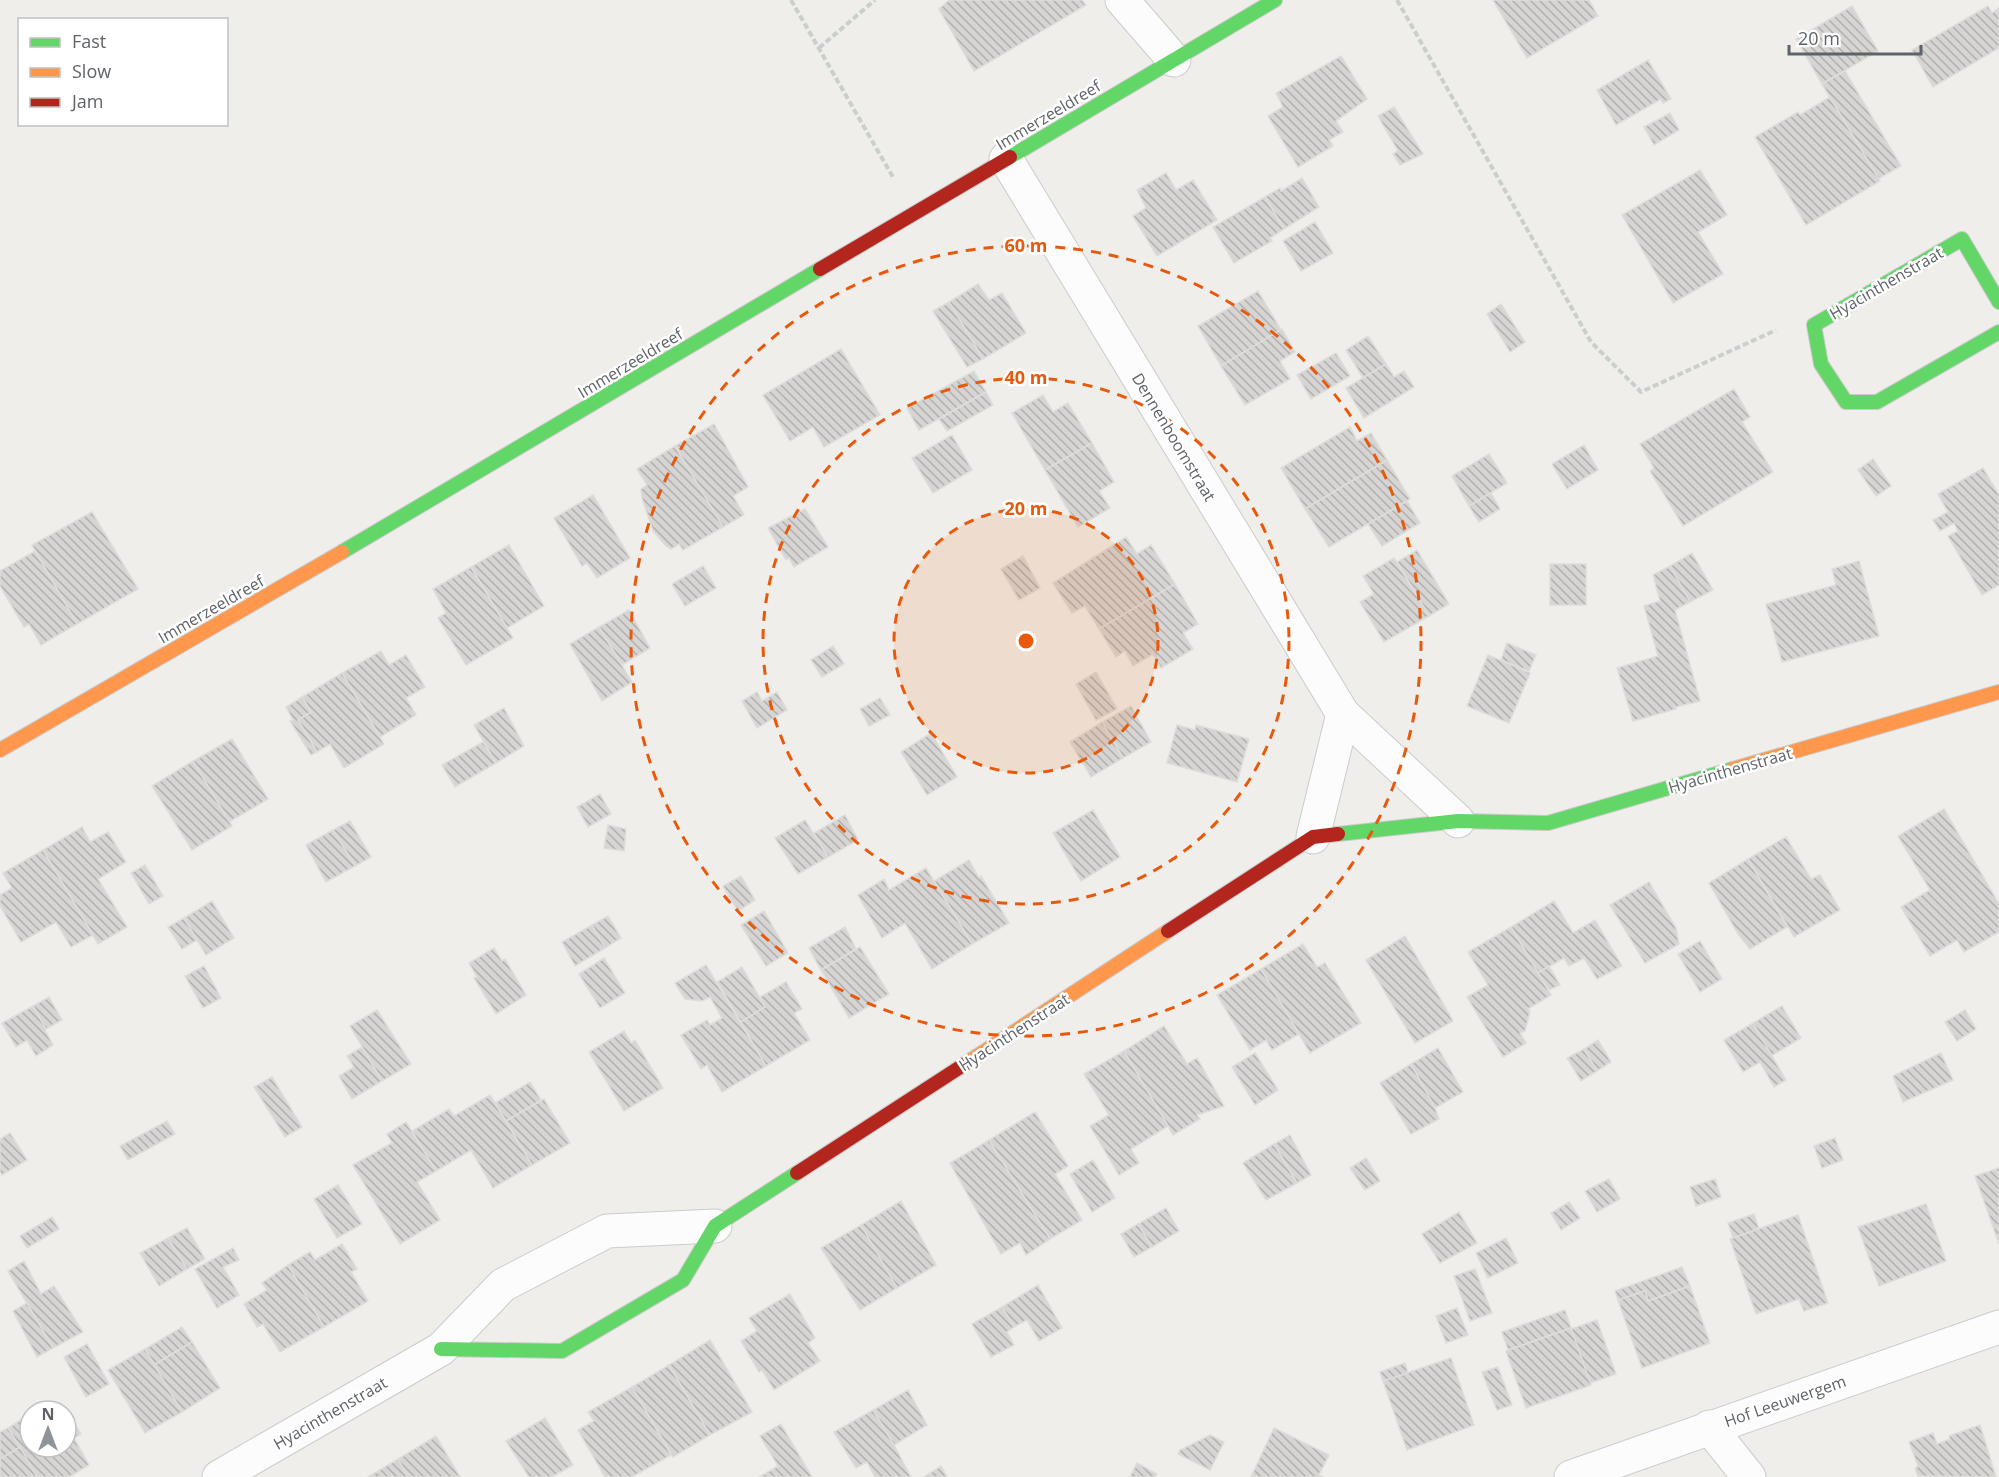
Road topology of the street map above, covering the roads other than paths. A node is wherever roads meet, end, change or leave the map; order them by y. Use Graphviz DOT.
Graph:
graph roads {
  1 [pos="1122,0"];
  2 [pos="1275,0"];
  3 [pos="1174,60"];
  4 [pos="1006,159"];
  5 [pos="1999,302"];
  6 [pos="1999,332"];
  7 [pos="1999,692"];
  8 [pos="1342,714"];
  9 [pos="0,750"];
  10 [pos="1458,821"];
  11 [pos="1313,837"];
  12 [pos="715,1226"];
  13 [pos="1999,1327"];
  14 [pos="441,1348"];
  15 [pos="1709,1427"];
  16 [pos="219,1477"];
  17 [pos="1571,1477"];
  18 [pos="1749,1477"];
  1 -- 3 [label="street"];
  2 -- 3 [label="street, Immerzeeldreef"];
  3 -- 4 [label="street, Immerzeeldreef"];
  4 -- 8 [label="street, Dennenboomstraat"];
  4 -- 9 [label="street, Immerzeeldreef"];
  5 -- 6 [label="street, Hyacinthenstraat"];
  7 -- 10 [label="street, Hyacinthenstraat"];
  8 -- 10 [label="street"];
  8 -- 11 [label="street"];
  10 -- 11 [label="street, Hyacinthenstraat"];
  11 -- 12 [label="street, Hyacinthenstraat"];
  12 -- 14 [label="street, Hyacinthenstraat"];
  12 -- 14 [label="street, Hyacinthenstraat"];
  13 -- 15 [label="street, Hof Leeuwergem"];
  14 -- 16 [label="street, Hyacinthenstraat"];
  15 -- 17 [label="street, Hof Leeuwergem"];
  15 -- 18 [label="street"];
}
